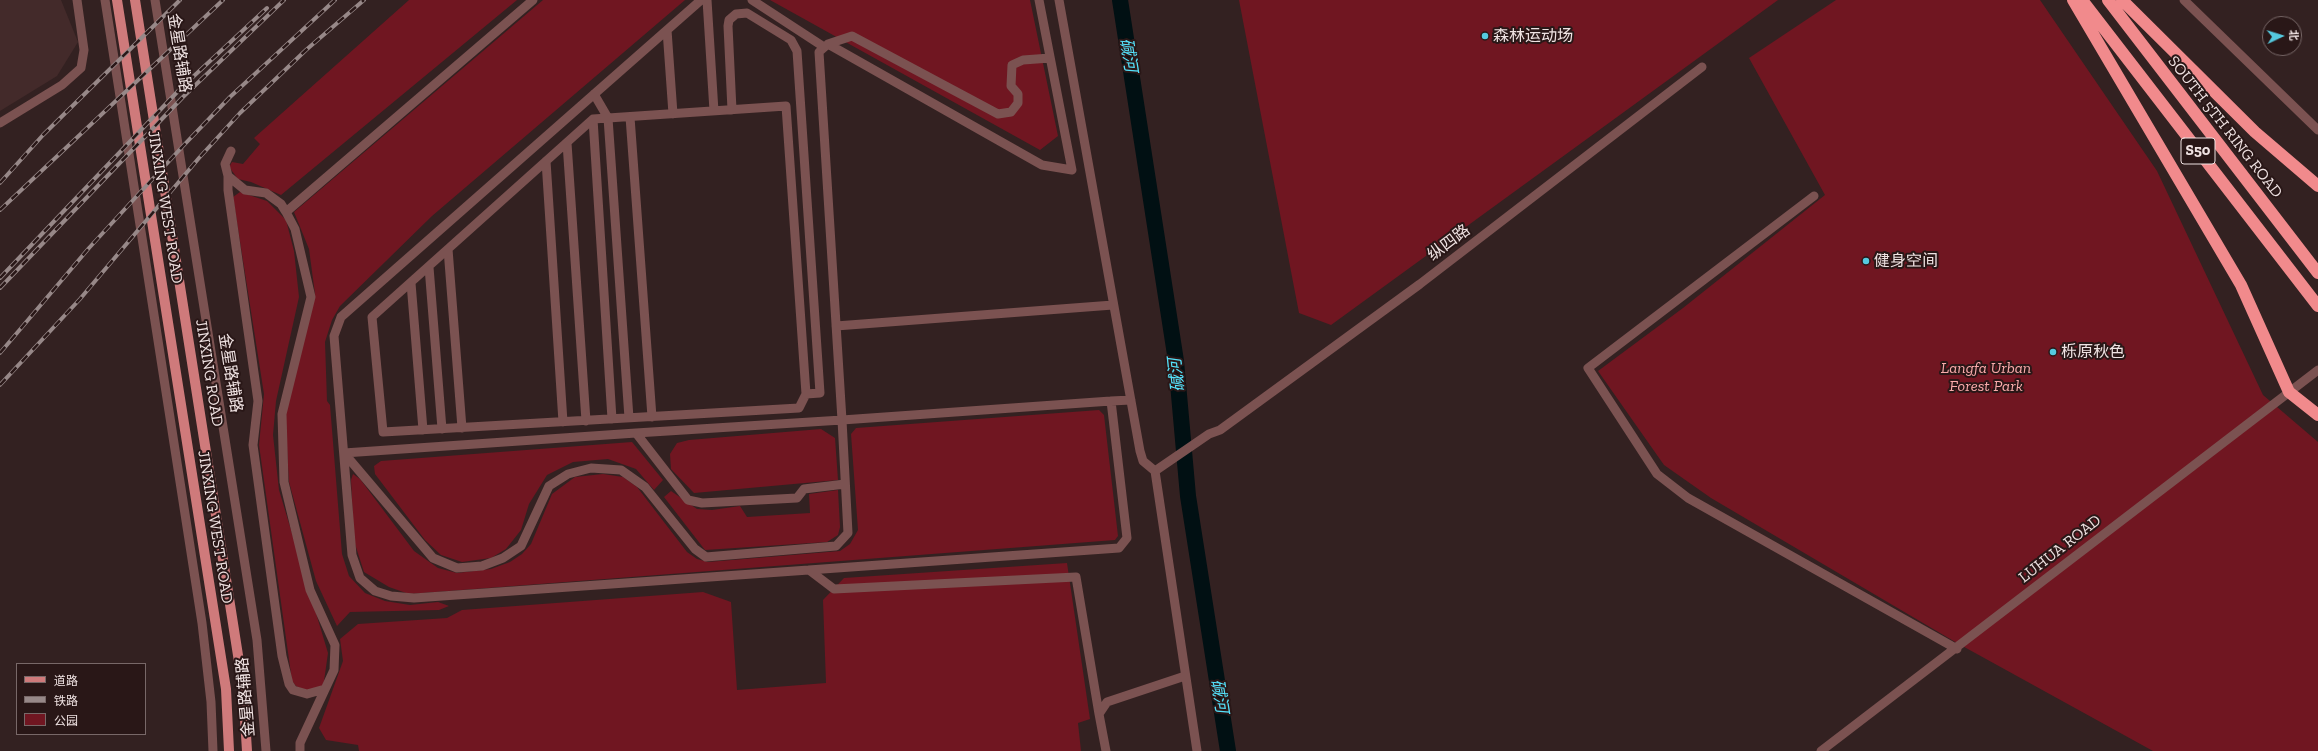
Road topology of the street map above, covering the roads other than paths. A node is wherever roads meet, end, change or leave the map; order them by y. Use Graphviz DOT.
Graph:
graph roads {
  1 [pos="76,0"];
  2 [pos="105,0"];
  3 [pos="117,0"];
  4 [pos="134,0"];
  5 [pos="156,0"];
  6 [pos="533,0"];
  7 [pos="701,0"];
  8 [pos="707,0"];
  9 [pos="752,0"];
  10 [pos="1039,0"];
  11 [pos="1058,0"];
  12 [pos="2073,0"];
  13 [pos="2082,0"];
  14 [pos="2108,0"];
  15 [pos="2122,0"];
  16 [pos="2184,0"];
  17 [pos="667,30"];
  18 [pos="826,45"];
  19 [pos="1050,58"];
  20 [pos="1702,67"];
  21 [pos="594,94"];
  22 [pos="732,110"];
  23 [pos="714,111"];
  24 [pos="673,114"];
  25 [pos="630,117"];
  26 [pos="608,118"];
  27 [pos="592,119"];
  28 [pos="0,123"];
  29 [pos="2317,127"];
  30 [pos="567,143"];
  31 [pos="231,151"];
  32 [pos="546,161"];
  33 [pos="228,176"];
  34 [pos="2318,186"];
  35 [pos="1814,196"];
  36 [pos="286,212"];
  37 [pos="448,249"];
  38 [pos="429,267"];
  39 [pos="2318,273"];
  40 [pos="411,283"];
  41 [pos="2316,304"];
  42 [pos="1113,305"];
  43 [pos="836,326"];
  44 [pos="2318,370"];
  45 [pos="2289,392"];
  46 [pos="806,394"];
  47 [pos="1130,400"];
  48 [pos="1111,402"];
  49 [pos="2318,415"];
  50 [pos="652,417"];
  51 [pos="629,418"];
  52 [pos="612,419"];
  53 [pos="842,420"];
  54 [pos="586,421"];
  55 [pos="563,422"];
  56 [pos="462,428"];
  57 [pos="442,429"];
  58 [pos="423,430"];
  59 [pos="636,433"];
  60 [pos="344,453"];
  61 [pos="1155,471"];
  62 [pos="845,484"];
  63 [pos="808,570"];
  64 [pos="1957,649"];
  65 [pos="1185,676"];
  66 [pos="325,689"];
  67 [pos="1099,714"];
  68 [pos="213,751"];
  69 [pos="229,751"];
  70 [pos="246,751"];
  71 [pos="266,751"];
  72 [pos="300,751"];
  73 [pos="1106,751"];
  74 [pos="1197,751"];
  75 [pos="1821,751"];
  1 -- 28 [label="street"];
  2 -- 68 [label="street"];
  3 -- 69 [label="main road, JINXING WEST ROAD"];
  4 -- 70 [label="main road, JINXING ROAD"];
  5 -- 71 [label="street, 金星路辅路"];
  6 -- 36 [label="street"];
  7 -- 17 [label="street"];
  8 -- 23 [label="street"];
  9 -- 18 [label="street"];
  10 -- 19 [label="street"];
  11 -- 42 [label="street"];
  12 -- 45 [label="highway"];
  13 -- 41 [label="highway, S50"];
  14 -- 39 [label="highway, SOUTH 5TH RING ROAD / S50"];
  15 -- 34 [label="highway"];
  16 -- 29 [label="street"];
  17 -- 21 [label="street"];
  17 -- 24 [label="street"];
  18 -- 19 [label="street"];
  18 -- 19 [label="street"];
  18 -- 43 [label="street"];
  20 -- 61 [label="street, 纵四路"];
  21 -- 26 [label="street"];
  21 -- 60 [label="street"];
  22 -- 23 [label="street"];
  22 -- 46 [label="street"];
  22 -- 46 [label="street"];
  23 -- 24 [label="street"];
  24 -- 25 [label="street"];
  25 -- 26 [label="street"];
  25 -- 50 [label="street"];
  26 -- 27 [label="street"];
  26 -- 51 [label="street"];
  27 -- 30 [label="street"];
  27 -- 52 [label="street"];
  30 -- 32 [label="street"];
  30 -- 54 [label="street"];
  31 -- 33 [label="street"];
  32 -- 37 [label="street"];
  32 -- 55 [label="street"];
  33 -- 36 [label="street"];
  33 -- 66 [label="street"];
  35 -- 64 [label="street"];
  36 -- 66 [label="street"];
  37 -- 38 [label="street"];
  37 -- 56 [label="street"];
  38 -- 40 [label="street"];
  38 -- 57 [label="street"];
  40 -- 58 [label="street"];
  40 -- 58 [label="street"];
  42 -- 43 [label="street"];
  42 -- 47 [label="street"];
  43 -- 53 [label="street"];
  44 -- 45 [label="street, LUHUA ROAD"];
  45 -- 49 [label="highway"];
  45 -- 64 [label="street, LUHUA ROAD"];
  46 -- 50 [label="street"];
  47 -- 48 [label="street"];
  47 -- 61 [label="street"];
  48 -- 53 [label="street"];
  48 -- 63 [label="street"];
  50 -- 51 [label="street"];
  51 -- 52 [label="street"];
  52 -- 54 [label="street"];
  53 -- 59 [label="street"];
  53 -- 62 [label="street"];
  54 -- 55 [label="street"];
  55 -- 56 [label="street"];
  56 -- 57 [label="street"];
  57 -- 58 [label="street"];
  59 -- 60 [label="street"];
  59 -- 62 [label="street"];
  60 -- 62 [label="street"];
  60 -- 63 [label="street"];
  61 -- 65 [label="street"];
  63 -- 67 [label="street"];
  64 -- 75 [label="street, LUHUA ROAD"];
  65 -- 67 [label="street"];
  65 -- 74 [label="street"];
  66 -- 72 [label="street"];
  67 -- 73 [label="street"];
}
